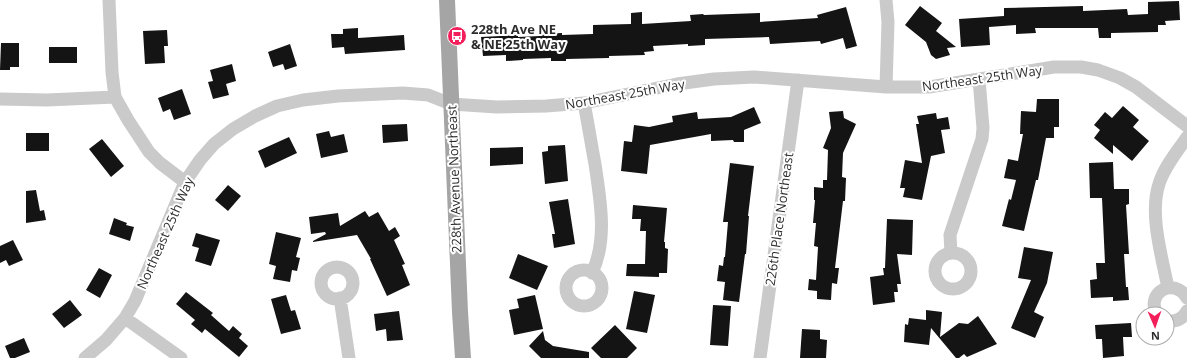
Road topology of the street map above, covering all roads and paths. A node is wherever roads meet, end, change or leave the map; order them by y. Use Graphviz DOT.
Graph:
graph roads {
  1 [pos="109,0"];
  2 [pos="447,0"];
  3 [pos="886,0"];
  4 [pos="978,79"];
  5 [pos="798,80"];
  6 [pos="886,87"];
  7 [pos="115,97"];
  8 [pos="0,99"];
  9 [pos="584,103"];
  10 [pos="451,104"];
  11 [pos="1187,126"];
  12 [pos="1187,137"];
  13 [pos="185,182"];
  14 [pos="951,253"];
  15 [pos="592,273"];
  16 [pos="1168,288"];
  17 [pos="340,298"];
  18 [pos="1187,298"];
  19 [pos="1154,306"];
  20 [pos="1187,311"];
  21 [pos="125,318"];
  22 [pos="1175,321"];
  23 [pos="85,358"];
  24 [pos="181,358"];
  25 [pos="349,358"];
  26 [pos="463,358"];
  27 [pos="760,358"];
  1 -- 7 [label="street"];
  2 -- 10 [label="main road, 228th Avenue Northeast"];
  3 -- 6 [label="street"];
  4 -- 6 [label="street, Northeast 25th Way"];
  4 -- 11 [label="street, Northeast 25th Way"];
  4 -- 14 [label="street"];
  5 -- 6 [label="street, Northeast 25th Way"];
  5 -- 9 [label="street, Northeast 25th Way"];
  5 -- 27 [label="street, 226th Place Northeast"];
  7 -- 8 [label="street"];
  7 -- 13 [label="street"];
  9 -- 10 [label="street, Northeast 25th Way"];
  9 -- 15 [label="street"];
  10 -- 13 [label="street, Northeast 25th Way"];
  10 -- 26 [label="main road, 228th Avenue Northeast"];
  12 -- 16 [label="street"];
  13 -- 21 [label="street, Northeast 25th Way"];
  16 -- 18 [label="street"];
  16 -- 19 [label="street"];
  17 -- 25 [label="street"];
  20 -- 22 [label="street"];
  21 -- 23 [label="street, Northeast 25th Way"];
  21 -- 24 [label="street"];
}
